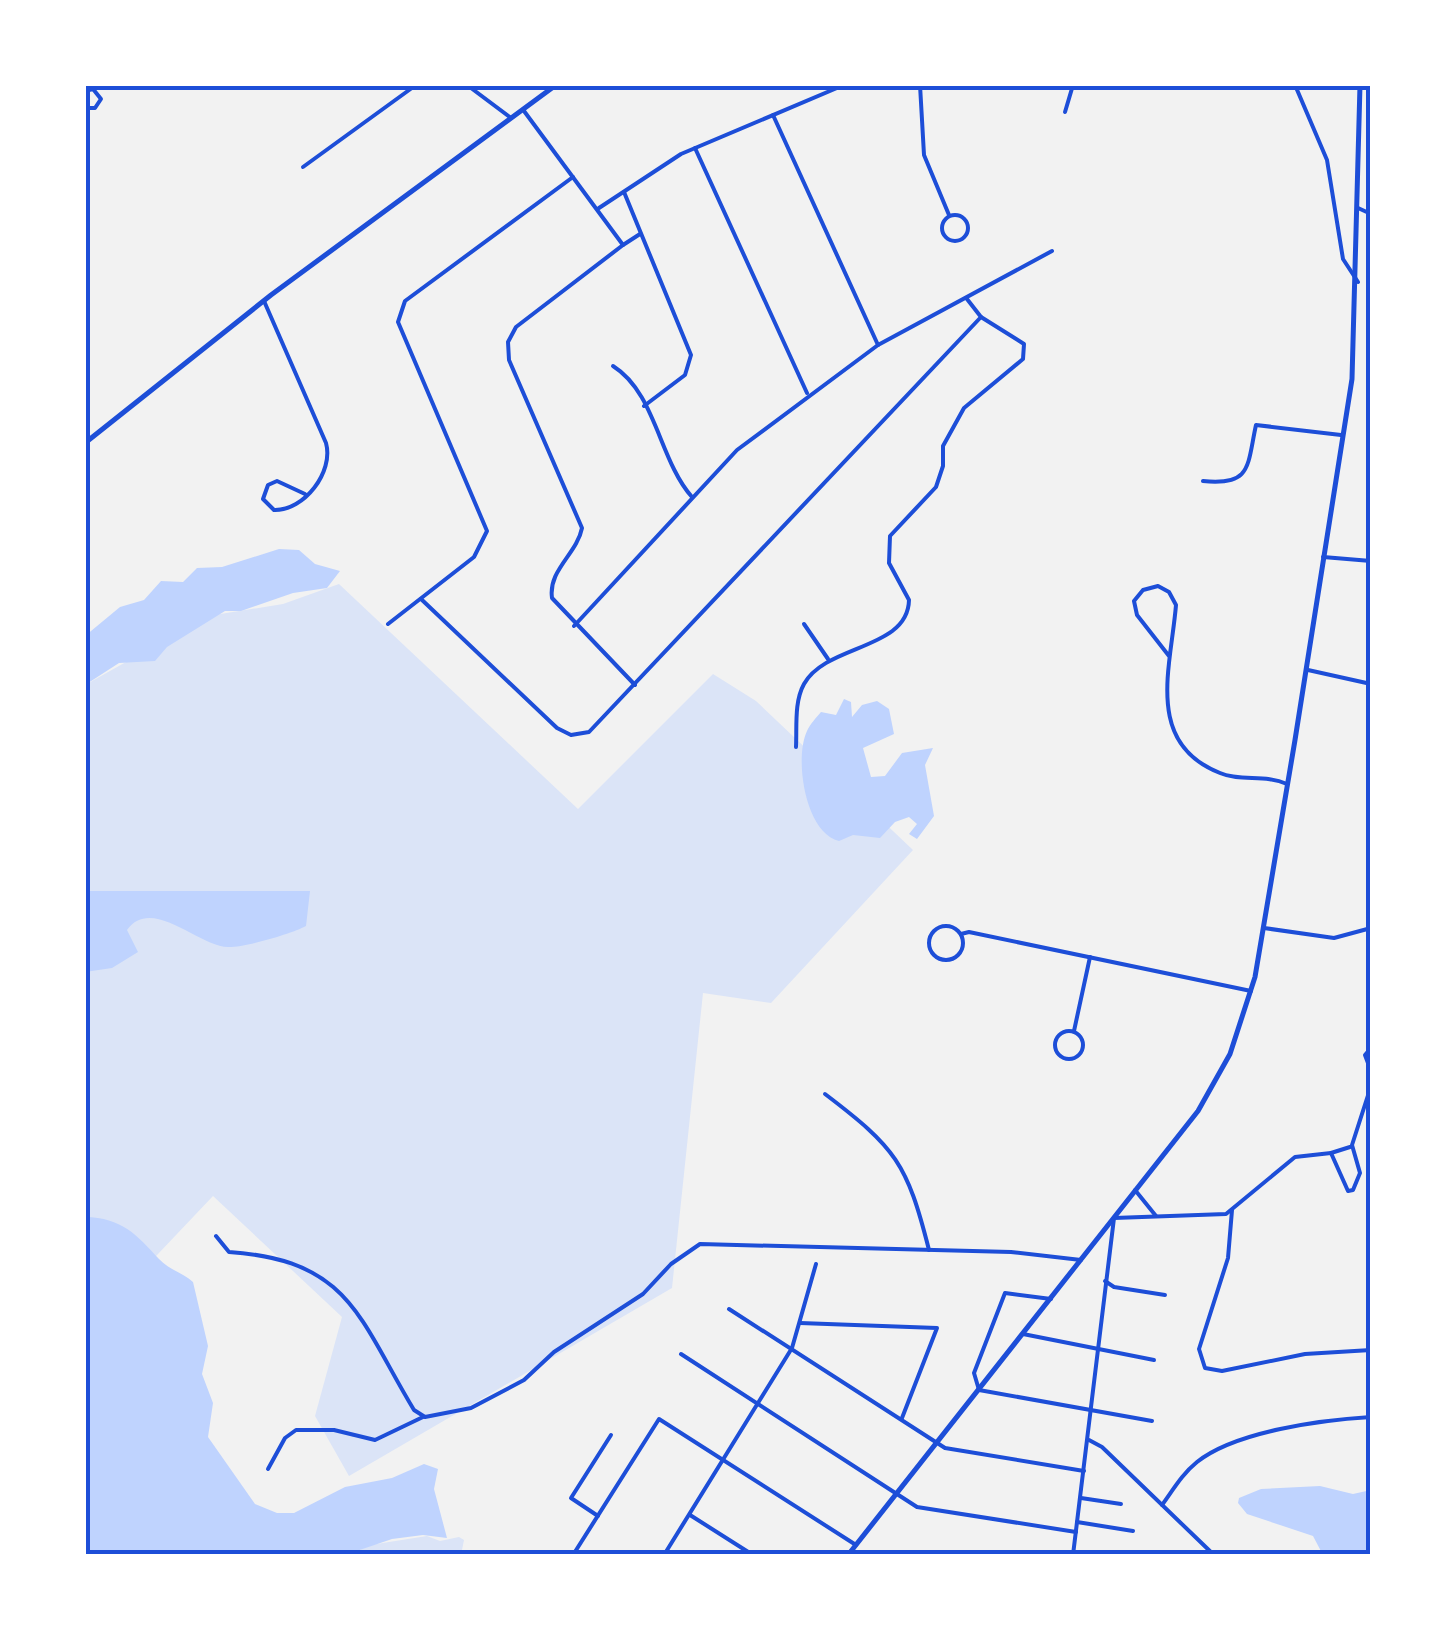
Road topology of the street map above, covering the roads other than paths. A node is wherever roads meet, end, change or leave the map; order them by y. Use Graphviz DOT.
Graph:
graph roads {
  1 [pos="416,85"];
  2 [pos="467,85"];
  3 [pos="556,85"];
  4 [pos="844,85"];
  5 [pos="920,85"];
  6 [pos="1073,85"];
  7 [pos="1294,85"];
  8 [pos="1360,85"];
  9 [pos="85,91"];
  10 [pos="85,108"];
  11 [pos="523,110"];
  12 [pos="1065,112"];
  13 [pos="773,115"];
  14 [pos="511,118"];
  15 [pos="695,148"];
  16 [pos="303,167"];
  17 [pos="573,177"];
  18 [pos="624,192"];
  19 [pos="1358,208"];
  20 [pos="598,209"];
  21 [pos="1371,214"];
  22 [pos="949,215"];
  23 [pos="641,233"];
  24 [pos="624,245"];
  25 [pos="1052,250"];
  26 [pos="1358,282"];
  27 [pos="967,299"];
  28 [pos="264,301"];
  29 [pos="980,317"];
  30 [pos="878,345"];
  31 [pos="613,366"];
  32 [pos="808,395"];
  33 [pos="644,406"];
  34 [pos="1343,435"];
  35 [pos="85,442"];
  36 [pos="1203,481"];
  37 [pos="305,494"];
  38 [pos="692,498"];
  39 [pos="1323,557"];
  40 [pos="1371,561"];
  41 [pos="421,600"];
  42 [pos="388,624"];
  43 [pos="804,624"];
  44 [pos="574,626"];
  45 [pos="1169,656"];
  46 [pos="828,659"];
  47 [pos="1305,669"];
  48 [pos="1371,684"];
  49 [pos="635,685"];
  50 [pos="796,747"];
  51 [pos="1288,784"];
  52 [pos="1264,928"];
  53 [pos="1371,928"];
  54 [pos="960,934"];
  55 [pos="1090,958"];
  56 [pos="1251,991"];
  57 [pos="1073,1032"];
  58 [pos="1371,1048"];
  59 [pos="1371,1070"];
  60 [pos="1371,1086"];
  61 [pos="825,1094"];
  62 [pos="1352,1146"];
  63 [pos="1331,1153"];
  64 [pos="1136,1190"];
  65 [pos="1232,1210"];
  66 [pos="1156,1216"];
  67 [pos="1114,1218"];
  68 [pos="216,1236"];
  69 [pos="930,1250"];
  70 [pos="1081,1260"];
  71 [pos="816,1264"];
  72 [pos="1105,1281"];
  73 [pos="1165,1295"];
  74 [pos="1051,1299"];
  75 [pos="729,1309"];
  76 [pos="800,1322"];
  77 [pos="1023,1334"];
  78 [pos="1098,1347"];
  79 [pos="792,1348"];
  80 [pos="1371,1350"];
  81 [pos="682,1354"];
  82 [pos="1154,1360"];
  83 [pos="979,1390"];
  84 [pos="759,1406"];
  85 [pos="1092,1409"];
  86 [pos="422,1417"];
  87 [pos="1371,1417"];
  88 [pos="902,1418"];
  89 [pos="1152,1420"];
  90 [pos="611,1436"];
  91 [pos="1089,1440"];
  92 [pos="938,1442"];
  93 [pos="725,1462"];
  94 [pos="268,1469"];
  95 [pos="1084,1471"];
  96 [pos="897,1494"];
  97 [pos="1080,1498"];
  98 [pos="1121,1504"];
  99 [pos="1162,1505"];
  100 [pos="598,1516"];
  101 [pos="690,1516"];
  102 [pos="1077,1522"];
  103 [pos="1076,1532"];
  104 [pos="1133,1532"];
  105 [pos="856,1545"];
  106 [pos="573,1555"];
  107 [pos="664,1555"];
  108 [pos="753,1555"];
  109 [pos="848,1555"];
  110 [pos="1073,1555"];
  111 [pos="1213,1555"];
  112 [pos="1226,1555"];
  1 -- 16 [label="street"];
  2 -- 14 [label="street"];
  3 -- 11 [label="street"];
  4 -- 13 [label="street"];
  5 -- 22 [label="street"];
  6 -- 12 [label="street"];
  7 -- 26 [label="street"];
  8 -- 19 [label="street"];
  9 -- 10 [label="street"];
  11 -- 14 [label="street"];
  11 -- 17 [label="street"];
  13 -- 15 [label="street"];
  13 -- 30 [label="street"];
  14 -- 28 [label="street"];
  15 -- 18 [label="street"];
  15 -- 32 [label="street"];
  17 -- 20 [label="street"];
  17 -- 41 [label="street"];
  18 -- 20 [label="street"];
  18 -- 23 [label="street"];
  19 -- 21 [label="street"];
  19 -- 26 [label="street"];
  20 -- 24 [label="street"];
  22 -- 22 [label="street"];
  23 -- 24 [label="street"];
  23 -- 33 [label="street"];
  24 -- 44 [label="street"];
  25 -- 27 [label="street"];
  26 -- 34 [label="street"];
  27 -- 29 [label="street"];
  27 -- 30 [label="street"];
  28 -- 35 [label="street"];
  28 -- 37 [label="street"];
  29 -- 46 [label="street"];
  29 -- 49 [label="street"];
  30 -- 32 [label="street"];
  31 -- 33 [label="street"];
  32 -- 38 [label="street"];
  33 -- 38 [label="street"];
  34 -- 36 [label="street"];
  34 -- 39 [label="street"];
  37 -- 37 [label="street"];
  38 -- 44 [label="street"];
  39 -- 40 [label="street"];
  39 -- 47 [label="street"];
  41 -- 42 [label="street"];
  41 -- 49 [label="street"];
  43 -- 46 [label="street"];
  44 -- 49 [label="street"];
  45 -- 45 [label="street"];
  45 -- 51 [label="street"];
  46 -- 50 [label="street"];
  47 -- 48 [label="street"];
  47 -- 51 [label="street"];
  51 -- 52 [label="street"];
  52 -- 53 [label="street"];
  52 -- 56 [label="street"];
  54 -- 54 [label="street"];
  54 -- 55 [label="street"];
  55 -- 56 [label="street"];
  55 -- 57 [label="street"];
  56 -- 64 [label="street"];
  57 -- 57 [label="street"];
  58 -- 59 [label="street"];
  60 -- 62 [label="street"];
  61 -- 69 [label="street"];
  62 -- 63 [label="street"];
  62 -- 63 [label="street"];
  63 -- 65 [label="street"];
  64 -- 66 [label="street"];
  64 -- 67 [label="street"];
  65 -- 66 [label="street"];
  65 -- 80 [label="street"];
  66 -- 67 [label="street"];
  67 -- 70 [label="street"];
  67 -- 72 [label="street"];
  68 -- 86 [label="street"];
  69 -- 70 [label="street"];
  69 -- 86 [label="street"];
  70 -- 74 [label="street"];
  71 -- 76 [label="street"];
  72 -- 73 [label="street"];
  72 -- 78 [label="street"];
  74 -- 77 [label="street"];
  74 -- 83 [label="street"];
  75 -- 79 [label="street"];
  76 -- 79 [label="street"];
  76 -- 88 [label="street"];
  77 -- 78 [label="street"];
  77 -- 83 [label="street"];
  78 -- 82 [label="street"];
  78 -- 85 [label="street"];
  79 -- 84 [label="street"];
  79 -- 88 [label="street"];
  81 -- 84 [label="street"];
  83 -- 85 [label="street"];
  83 -- 92 [label="street"];
  84 -- 93 [label="street"];
  84 -- 96 [label="street"];
  85 -- 89 [label="street"];
  85 -- 91 [label="street"];
  86 -- 94 [label="street"];
  87 -- 99 [label="street"];
  88 -- 92 [label="street"];
  90 -- 100 [label="street"];
  91 -- 95 [label="street"];
  91 -- 99 [label="street"];
  92 -- 95 [label="street"];
  92 -- 96 [label="street"];
  93 -- 100 [label="street"];
  93 -- 101 [label="street"];
  93 -- 105 [label="street"];
  95 -- 97 [label="street"];
  96 -- 103 [label="street"];
  96 -- 105 [label="street"];
  97 -- 98 [label="street"];
  97 -- 102 [label="street"];
  99 -- 111 [label="street"];
  100 -- 106 [label="street"];
  101 -- 107 [label="street"];
  101 -- 108 [label="street"];
  102 -- 103 [label="street"];
  102 -- 104 [label="street"];
  103 -- 110 [label="street"];
  105 -- 109 [label="street"];
  111 -- 112 [label="street"];
}
